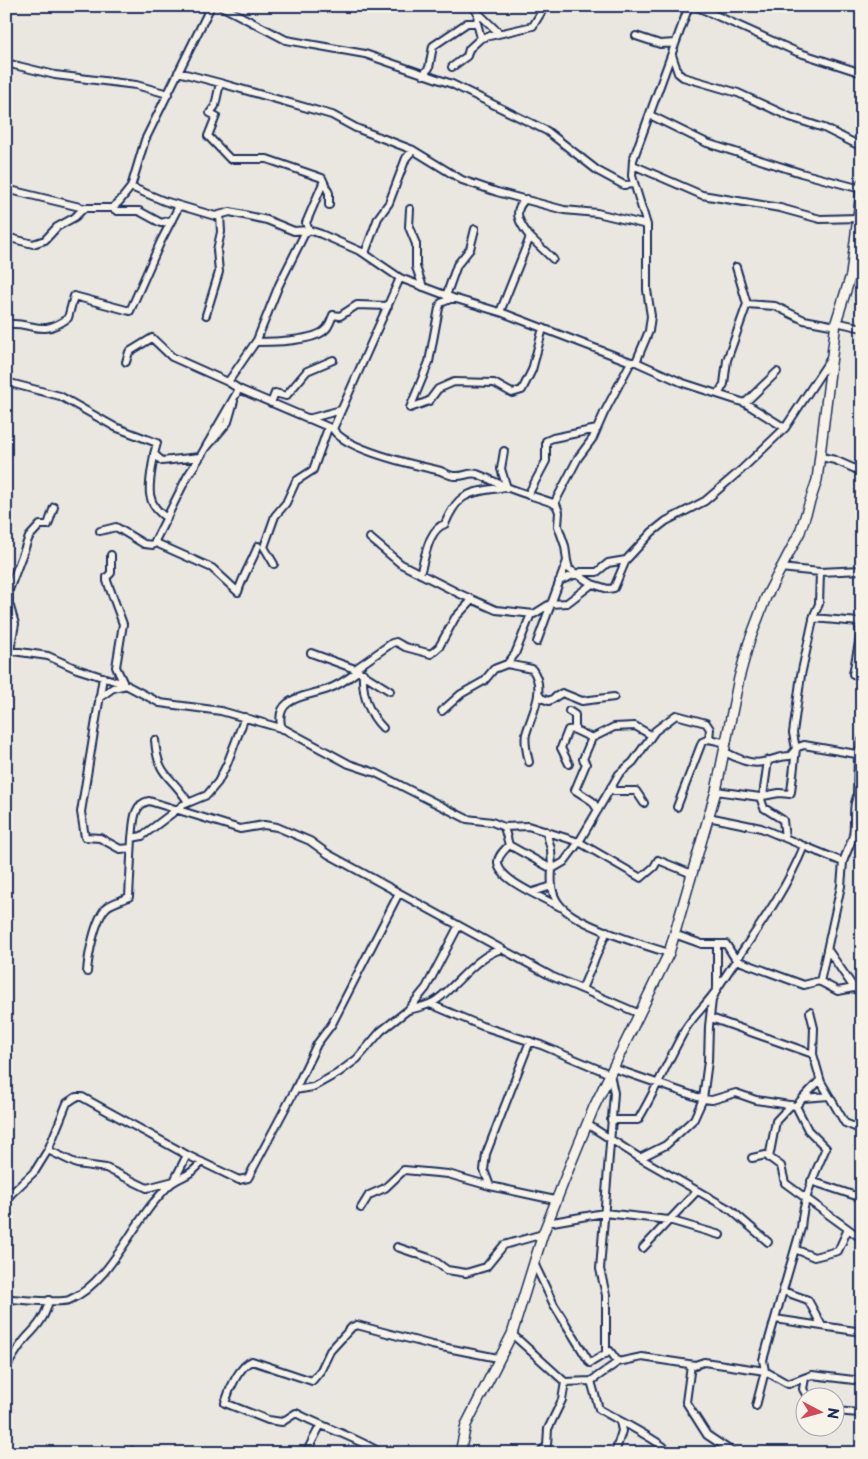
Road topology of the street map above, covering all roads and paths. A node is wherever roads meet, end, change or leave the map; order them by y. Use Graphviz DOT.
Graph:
graph roads {
  1 [pos="211,6"];
  2 [pos="221,6"];
  3 [pos="471,6"];
  4 [pos="545,6"];
  5 [pos="689,6"];
  6 [pos="695,6"];
  7 [pos="478,14"];
  8 [pos="477,23"];
  9 [pos="500,33"];
  10 [pos="636,36"];
  11 [pos="481,38"];
  12 [pos="675,43"];
  13 [pos="660,44"];
  14 [pos="671,55"];
  15 [pos="6,63"];
  16 [pos="452,67"];
  17 [pos="666,71"];
  18 [pos="178,72"];
  19 [pos="677,72"];
  20 [pos="862,73"];
  21 [pos="423,75"];
  22 [pos="220,83"];
  23 [pos="168,94"];
  24 [pos="650,115"];
  25 [pos="862,147"];
  26 [pos="413,150"];
  27 [pos="633,165"];
  28 [pos="323,183"];
  29 [pos="862,183"];
  30 [pos="634,184"];
  31 [pos="131,187"];
  32 [pos="6,189"];
  33 [pos="861,189"];
  34 [pos="526,199"];
  35 [pos="329,205"];
  36 [pos="179,206"];
  37 [pos="84,208"];
  38 [pos="112,208"];
  39 [pos="410,209"];
  40 [pos="220,215"];
  41 [pos="859,218"];
  42 [pos="172,220"];
  43 [pos="646,225"];
  44 [pos="309,230"];
  45 [pos="475,230"];
  46 [pos="6,237"];
  47 [pos="530,237"];
  48 [pos="365,253"];
  49 [pos="553,260"];
  50 [pos="736,267"];
  51 [pos="400,278"];
  52 [pos="423,287"];
  53 [pos="446,296"];
  54 [pos="453,298"];
  55 [pos="747,304"];
  56 [pos="388,306"];
  57 [pos="500,312"];
  58 [pos="206,315"];
  59 [pos="6,324"];
  60 [pos="836,324"];
  61 [pos="543,328"];
  62 [pos="862,328"];
  63 [pos="256,342"];
  64 [pos="831,357"];
  65 [pos="333,360"];
  66 [pos="126,362"];
  67 [pos="634,362"];
  68 [pos="777,372"];
  69 [pos="6,382"];
  70 [pos="228,382"];
  71 [pos="239,388"];
  72 [pos="719,393"];
  73 [pos="272,403"];
  74 [pos="744,403"];
  75 [pos="341,410"];
  76 [pos="308,419"];
  77 [pos="785,428"];
  78 [pos="331,429"];
  79 [pos="597,429"];
  80 [pos="504,452"];
  81 [pos="154,454"];
  82 [pos="200,457"];
  83 [pos="821,457"];
  84 [pos="862,472"];
  85 [pos="507,488"];
  86 [pos="528,495"];
  87 [pos="554,504"];
  88 [pos="54,507"];
  89 [pos="167,518"];
  90 [pos="100,531"];
  91 [pos="370,538"];
  92 [pos="156,542"];
  93 [pos="258,546"];
  94 [pos="111,555"];
  95 [pos="626,560"];
  96 [pos="567,561"];
  97 [pos="274,564"];
  98 [pos="780,568"];
  99 [pos="862,570"];
  100 [pos="820,572"];
  101 [pos="576,573"];
  102 [pos="420,574"];
  103 [pos="558,581"];
  104 [pos="592,584"];
  105 [pos="472,600"];
  106 [pos="550,604"];
  107 [pos="541,610"];
  108 [pos="531,614"];
  109 [pos="814,618"];
  110 [pos="860,620"];
  111 [pos="528,626"];
  112 [pos="537,642"];
  113 [pos="8,650"];
  114 [pos="311,653"];
  115 [pos="507,664"];
  116 [pos="359,671"];
  117 [pos="862,676"];
  118 [pos="103,677"];
  119 [pos="125,685"];
  120 [pos="390,690"];
  121 [pos="538,693"];
  122 [pos="614,697"];
  123 [pos="99,698"];
  124 [pos="442,711"];
  125 [pos="569,711"];
  126 [pos="245,717"];
  127 [pos="383,728"];
  128 [pos="282,729"];
  129 [pos="575,729"];
  130 [pos="651,735"];
  131 [pos="592,738"];
  132 [pos="709,739"];
  133 [pos="155,740"];
  134 [pos="862,740"];
  135 [pos="726,747"];
  136 [pos="796,749"];
  137 [pos="860,756"];
  138 [pos="768,760"];
  139 [pos="529,762"];
  140 [pos="569,764"];
  141 [pos="611,787"];
  142 [pos="716,791"];
  143 [pos="859,791"];
  144 [pos="762,798"];
  145 [pos="188,802"];
  146 [pos="644,803"];
  147 [pos="854,804"];
  148 [pos="862,806"];
  149 [pos="677,807"];
  150 [pos="178,809"];
  151 [pos="598,810"];
  152 [pos="708,817"];
  153 [pos="504,827"];
  154 [pos="546,831"];
  155 [pos="132,838"];
  156 [pos="785,838"];
  157 [pos="579,842"];
  158 [pos="509,845"];
  159 [pos="804,846"];
  160 [pos="131,848"];
  161 [pos="843,862"];
  162 [pos="552,869"];
  163 [pos="692,874"];
  164 [pos="552,886"];
  165 [pos="533,892"];
  166 [pos="399,893"];
  167 [pos="561,907"];
  168 [pos="458,927"];
  169 [pos="607,931"];
  170 [pos="674,934"];
  171 [pos="726,944"];
  172 [pos="717,945"];
  173 [pos="502,949"];
  174 [pos="828,950"];
  175 [pos="742,952"];
  176 [pos="669,953"];
  177 [pos="736,960"];
  178 [pos="87,972"];
  179 [pos="820,982"];
  180 [pos="854,988"];
  181 [pos="582,989"];
  182 [pos="717,989"];
  183 [pos="862,991"];
  184 [pos="430,1004"];
  185 [pos="408,1010"];
  186 [pos="810,1012"];
  187 [pos="640,1014"];
  188 [pos="710,1018"];
  189 [pos="530,1041"];
  190 [pos="813,1054"];
  191 [pos="612,1071"];
  192 [pos="820,1080"];
  193 [pos="658,1085"];
  194 [pos="295,1090"];
  195 [pos="829,1096"];
  196 [pos="803,1098"];
  197 [pos="703,1099"];
  198 [pos="793,1106"];
  199 [pos="611,1120"];
  200 [pos="587,1124"];
  201 [pos="862,1130"];
  202 [pos="610,1138"];
  203 [pos="48,1150"];
  204 [pos="187,1155"];
  205 [pos="640,1158"];
  206 [pos="752,1158"];
  207 [pos="770,1158"];
  208 [pos="202,1162"];
  209 [pos="174,1181"];
  210 [pos="811,1181"];
  211 [pos="490,1186"];
  212 [pos="6,1188"];
  213 [pos="697,1190"];
  214 [pos="12,1193"];
  215 [pos="806,1197"];
  216 [pos="862,1198"];
  217 [pos="6,1200"];
  218 [pos="555,1200"];
  219 [pos="361,1208"];
  220 [pos="604,1213"];
  221 [pos="669,1220"];
  222 [pos="547,1223"];
  223 [pos="848,1229"];
  224 [pos="543,1234"];
  225 [pos="720,1235"];
  226 [pos="862,1240"];
  227 [pos="768,1242"];
  228 [pos="397,1247"];
  229 [pos="643,1248"];
  230 [pos="795,1248"];
  231 [pos="534,1263"];
  232 [pos="783,1291"];
  233 [pos="9,1296"];
  234 [pos="49,1300"];
  235 [pos="6,1304"];
  236 [pos="774,1319"];
  237 [pos="822,1326"];
  238 [pos="862,1332"];
  239 [pos="512,1334"];
  240 [pos="606,1354"];
  241 [pos="498,1358"];
  242 [pos="618,1362"];
  243 [pos="691,1364"];
  244 [pos="6,1367"];
  245 [pos="765,1371"];
  246 [pos="805,1378"];
  247 [pos="862,1381"];
  248 [pos="565,1382"];
  249 [pos="591,1382"];
  250 [pos="803,1386"];
  251 [pos="756,1406"];
  252 [pos="862,1411"];
  253 [pos="846,1412"];
  254 [pos="620,1421"];
  255 [pos="320,1426"];
  256 [pos="664,1446"];
  257 [pos="130,1453"];
  258 [pos="135,1453"];
  259 [pos="306,1453"];
  260 [pos="380,1453"];
  261 [pos="460,1453"];
  262 [pos="540,1453"];
  263 [pos="615,1453"];
  264 [pos="734,1453"];
  1 -- 18 [label="street"];
  2 -- 21 [label="street"];
  3 -- 7 [label="street"];
  4 -- 9 [label="street"];
  5 -- 12 [label="street"];
  6 -- 20 [label="street"];
  7 -- 8 [label="street"];
  7 -- 9 [label="street"];
  8 -- 11 [label="street"];
  8 -- 21 [label="street"];
  9 -- 11 [label="street"];
  10 -- 13 [label="street"];
  11 -- 16 [label="street"];
  12 -- 13 [label="street"];
  12 -- 14 [label="street"];
  13 -- 14 [label="street"];
  14 -- 17 [label="street"];
  14 -- 19 [label="street"];
  15 -- 23 [label="street"];
  17 -- 19 [label="street"];
  17 -- 24 [label="street"];
  18 -- 22 [label="street"];
  18 -- 23 [label="street"];
  19 -- 25 [label="street"];
  21 -- 30 [label="street"];
  22 -- 26 [label="street"];
  22 -- 28 [label="street"];
  23 -- 31 [label="street"];
  24 -- 27 [label="street"];
  24 -- 33 [label="street"];
  26 -- 34 [label="street"];
  26 -- 48 [label="street"];
  27 -- 30 [label="street"];
  27 -- 41 [label="street"];
  28 -- 35 [label="street"];
  28 -- 44 [label="street"];
  29 -- 33 [label="street"];
  30 -- 43 [label="street"];
  31 -- 36 [label="street"];
  31 -- 38 [label="street"];
  32 -- 37 [label="street"];
  33 -- 41 [label="street"];
  34 -- 43 [label="street"];
  34 -- 47 [label="street"];
  36 -- 40 [label="street"];
  36 -- 42 [label="street"];
  37 -- 38 [label="street"];
  37 -- 46 [label="street"];
  38 -- 42 [label="street"];
  39 -- 52 [label="street"];
  40 -- 44 [label="street"];
  40 -- 58 [label="street"];
  41 -- 60 [label="street"];
  42 -- 59 [label="street"];
  43 -- 67 [label="street"];
  44 -- 48 [label="street"];
  44 -- 63 [label="street"];
  45 -- 53 [label="street"];
  47 -- 49 [label="street"];
  47 -- 57 [label="street"];
  48 -- 51 [label="street"];
  50 -- 55 [label="street"];
  51 -- 52 [label="street"];
  51 -- 56 [label="street"];
  52 -- 53 [label="street"];
  53 -- 54 [label="street"];
  54 -- 57 [label="street"];
  54 -- 61 [label="street"];
  55 -- 60 [label="street"];
  55 -- 72 [label="street"];
  56 -- 63 [label="street"];
  56 -- 75 [label="street"];
  57 -- 61 [label="street"];
  60 -- 62 [label="street"];
  60 -- 64 [label="street"];
  61 -- 67 [label="street"];
  63 -- 70 [label="street"];
  64 -- 77 [label="street"];
  64 -- 83 [label="street"];
  65 -- 73 [label="street"];
  66 -- 70 [label="street"];
  67 -- 72 [label="street"];
  67 -- 79 [label="street"];
  68 -- 74 [label="street"];
  69 -- 81 [label="street"];
  70 -- 71 [label="street"];
  71 -- 73 [label="street"];
  71 -- 82 [label="street"];
  72 -- 74 [label="street"];
  73 -- 76 [label="street"];
  74 -- 77 [label="street"];
  75 -- 76 [label="street"];
  75 -- 78 [label="street"];
  76 -- 78 [label="street"];
  77 -- 95 [label="street"];
  78 -- 85 [label="street"];
  78 -- 97 [label="street"];
  79 -- 86 [label="street"];
  79 -- 87 [label="street"];
  80 -- 85 [label="street"];
  81 -- 82 [label="street"];
  81 -- 89 [label="street"];
  82 -- 89 [label="street"];
  83 -- 84 [label="street"];
  83 -- 98 [label="street"];
  85 -- 86 [label="street"];
  85 -- 102 [label="street"];
  86 -- 87 [label="street"];
  87 -- 96 [label="street"];
  88 -- 113 [label="street"];
  89 -- 92 [label="street"];
  90 -- 92 [label="street"];
  91 -- 102 [label="street"];
  92 -- 93 [label="street"];
  94 -- 119 [label="street"];
  95 -- 101 [label="street"];
  95 -- 104 [label="street"];
  96 -- 101 [label="street"];
  96 -- 103 [label="street"];
  98 -- 100 [label="street"];
  98 -- 135 [label="street"];
  99 -- 100 [label="street"];
  100 -- 109 [label="street"];
  101 -- 103 [label="street"];
  101 -- 104 [label="street"];
  102 -- 105 [label="street"];
  103 -- 106 [label="street"];
  104 -- 106 [label="street"];
  105 -- 108 [label="street"];
  105 -- 116 [label="street"];
  106 -- 107 [label="street"];
  106 -- 112 [label="street"];
  107 -- 108 [label="street"];
  107 -- 111 [label="street"];
  108 -- 111 [label="street"];
  109 -- 110 [label="street"];
  109 -- 136 [label="street"];
  110 -- 117 [label="street"];
  111 -- 115 [label="street"];
  113 -- 118 [label="street"];
  114 -- 116 [label="street"];
  115 -- 121 [label="street"];
  115 -- 124 [label="street"];
  116 -- 120 [label="street"];
  116 -- 127 [label="street"];
  116 -- 128 [label="street"];
  118 -- 119 [label="street"];
  118 -- 123 [label="street"];
  119 -- 123 [label="street"];
  119 -- 126 [label="street"];
  121 -- 122 [label="street"];
  121 -- 139 [label="street"];
  123 -- 160 [label="street"];
  125 -- 129 [label="street"];
  126 -- 128 [label="street"];
  126 -- 145 [label="street"];
  128 -- 153 [label="street"];
  129 -- 131 [label="street"];
  129 -- 140 [label="street"];
  130 -- 131 [label="street"];
  130 -- 132 [label="street"];
  130 -- 141 [label="street"];
  131 -- 151 [label="street"];
  132 -- 135 [label="street"];
  132 -- 149 [label="street"];
  133 -- 145 [label="street"];
  134 -- 137 [label="street"];
  135 -- 138 [label="street"];
  135 -- 142 [label="street"];
  136 -- 137 [label="street"];
  136 -- 138 [label="street"];
  136 -- 144 [label="street"];
  137 -- 143 [label="street"];
  138 -- 144 [label="street"];
  141 -- 146 [label="street"];
  141 -- 151 [label="street"];
  142 -- 144 [label="street"];
  142 -- 152 [label="street"];
  143 -- 147 [label="street"];
  144 -- 156 [label="street"];
  145 -- 150 [label="street"];
  147 -- 148 [label="street"];
  147 -- 161 [label="street"];
  150 -- 155 [label="street"];
  150 -- 155 [label="street"];
  150 -- 166 [label="street"];
  151 -- 157 [label="street"];
  152 -- 156 [label="street"];
  152 -- 163 [label="street"];
  153 -- 154 [label="street"];
  153 -- 158 [label="street"];
  154 -- 157 [label="street"];
  154 -- 162 [label="street"];
  155 -- 160 [label="street"];
  156 -- 159 [label="street"];
  157 -- 162 [label="street"];
  157 -- 163 [label="street"];
  158 -- 162 [label="street"];
  158 -- 165 [label="street"];
  159 -- 161 [label="street"];
  159 -- 175 [label="street"];
  160 -- 178 [label="street"];
  161 -- 174 [label="street"];
  162 -- 164 [label="street"];
  163 -- 170 [label="street"];
  164 -- 165 [label="street"];
  164 -- 167 [label="street"];
  165 -- 167 [label="street"];
  166 -- 168 [label="street"];
  166 -- 194 [label="street"];
  167 -- 169 [label="street"];
  168 -- 173 [label="street"];
  168 -- 185 [label="street"];
  169 -- 176 [label="street"];
  169 -- 181 [label="street"];
  170 -- 172 [label="street"];
  170 -- 176 [label="street"];
  171 -- 172 [label="street"];
  171 -- 175 [label="street"];
  171 -- 177 [label="street"];
  172 -- 182 [label="street"];
  173 -- 181 [label="street"];
  173 -- 184 [label="street"];
  174 -- 179 [label="street"];
  174 -- 180 [label="street"];
  175 -- 177 [label="street"];
  176 -- 187 [label="street"];
  177 -- 179 [label="street"];
  177 -- 182 [label="street"];
  179 -- 180 [label="street"];
  180 -- 183 [label="street"];
  181 -- 187 [label="street"];
  182 -- 188 [label="street"];
  182 -- 193 [label="street"];
  184 -- 185 [label="street"];
  184 -- 189 [label="street"];
  185 -- 194 [label="street"];
  186 -- 190 [label="street"];
  187 -- 191 [label="street"];
  188 -- 190 [label="street"];
  188 -- 197 [label="street"];
  189 -- 191 [label="street"];
  189 -- 211 [label="street"];
  190 -- 192 [label="street"];
  191 -- 193 [label="street"];
  191 -- 199 [label="street"];
  191 -- 200 [label="street"];
  192 -- 195 [label="street"];
  192 -- 196 [label="street"];
  193 -- 197 [label="street"];
  193 -- 199 [label="street"];
  194 -- 208 [label="street"];
  195 -- 196 [label="street"];
  195 -- 201 [label="street"];
  196 -- 198 [label="street"];
  197 -- 198 [label="street"];
  197 -- 205 [label="street"];
  198 -- 207 [label="street"];
  198 -- 210 [label="street"];
  199 -- 202 [label="street"];
  200 -- 202 [label="street"];
  200 -- 218 [label="street"];
  202 -- 205 [label="street"];
  202 -- 220 [label="street"];
  203 -- 204 [label="street"];
  203 -- 209 [label="street"];
  203 -- 214 [label="street"];
  204 -- 208 [label="street"];
  204 -- 209 [label="street"];
  205 -- 213 [label="street"];
  206 -- 207 [label="street"];
  207 -- 215 [label="street"];
  208 -- 209 [label="street"];
  209 -- 234 [label="street"];
  210 -- 215 [label="street"];
  210 -- 216 [label="street"];
  211 -- 218 [label="street"];
  211 -- 219 [label="street"];
  212 -- 214 [label="street"];
  213 -- 221 [label="street"];
  213 -- 227 [label="street"];
  214 -- 217 [label="street"];
  215 -- 223 [label="street"];
  215 -- 230 [label="street"];
  218 -- 222 [label="street"];
  220 -- 221 [label="street"];
  220 -- 222 [label="street"];
  220 -- 240 [label="street"];
  221 -- 225 [label="street"];
  221 -- 229 [label="street"];
  222 -- 224 [label="street"];
  223 -- 226 [label="street"];
  223 -- 230 [label="street"];
  224 -- 228 [label="street"];
  224 -- 231 [label="street"];
  230 -- 232 [label="street"];
  231 -- 239 [label="street"];
  231 -- 240 [label="street"];
  232 -- 236 [label="street"];
  232 -- 237 [label="street"];
  233 -- 234 [label="street"];
  233 -- 235 [label="street"];
  234 -- 244 [label="street"];
  236 -- 237 [label="street"];
  236 -- 245 [label="street"];
  237 -- 238 [label="street"];
  239 -- 241 [label="street"];
  239 -- 248 [label="street"];
  240 -- 242 [label="street"];
  241 -- 255 [label="street"];
  241 -- 261 [label="street"];
  242 -- 243 [label="street"];
  242 -- 249 [label="street"];
  243 -- 245 [label="street"];
  243 -- 264 [label="street"];
  245 -- 246 [label="street"];
  245 -- 251 [label="street"];
  246 -- 247 [label="street"];
  246 -- 250 [label="street"];
  248 -- 249 [label="street"];
  248 -- 262 [label="street"];
  249 -- 254 [label="street"];
  252 -- 253 [label="street"];
  254 -- 256 [label="street"];
  254 -- 263 [label="street"];
  255 -- 259 [label="street"];
  255 -- 260 [label="street"];
  257 -- 258 [label="street"];
}
